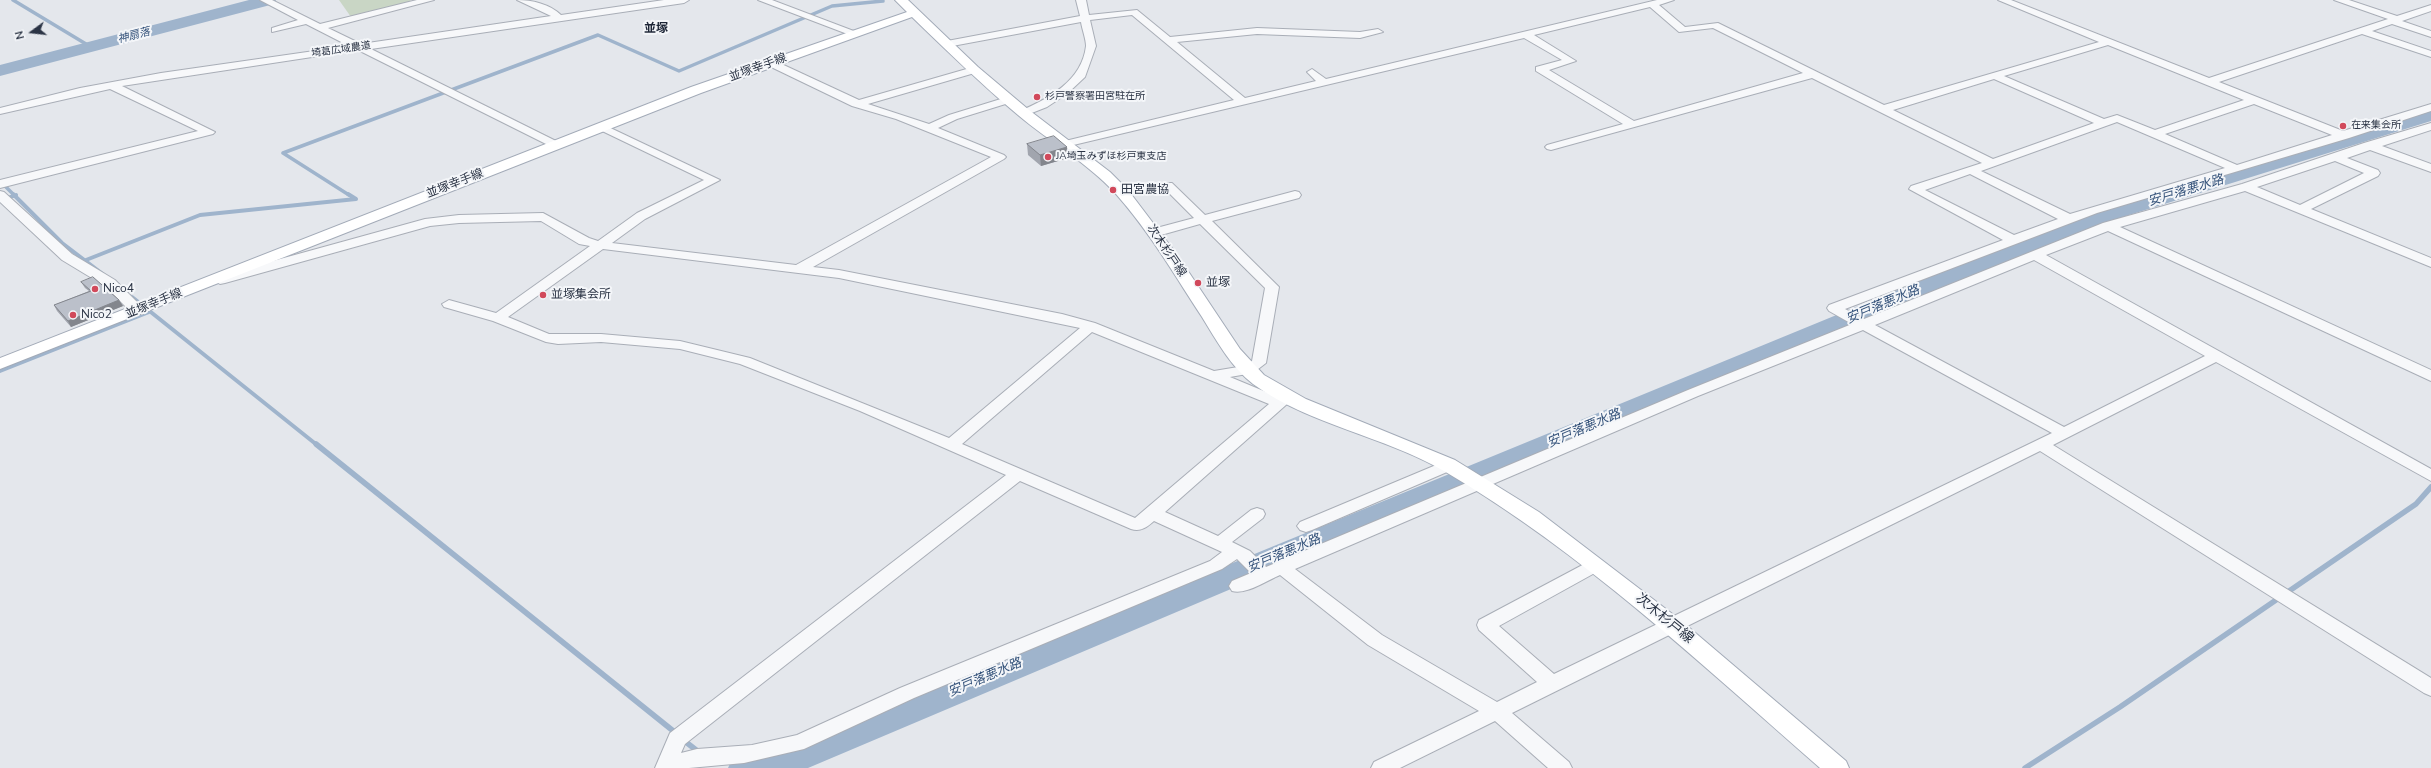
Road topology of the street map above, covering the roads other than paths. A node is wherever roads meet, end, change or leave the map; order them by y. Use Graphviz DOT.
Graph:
graph roads {
  1 [pos="429,0"];
  2 [pos="522,0"];
  3 [pos="684,0"];
  4 [pos="763,0"];
  5 [pos="901,0"];
  6 [pos="1081,0"];
  7 [pos="1669,0"];
  8 [pos="2002,0"];
  9 [pos="2339,0"];
  10 [pos="269,2"];
  11 [pos="1652,4"];
  12 [pos="2430,9"];
  13 [pos="914,13"];
  14 [pos="558,18"];
  15 [pos="1086,18"];
  16 [pos="2395,20"];
  17 [pos="306,21"];
  18 [pos="318,27"];
  19 [pos="276,30"];
  20 [pos="2362,31"];
  21 [pos="1378,32"];
  22 [pos="854,33"];
  23 [pos="1525,34"];
  24 [pos="2431,34"];
  25 [pos="1169,40"];
  26 [pos="2108,42"];
  27 [pos="947,44"];
  28 [pos="359,47"];
  29 [pos="2431,54"];
  30 [pos="771,63"];
  31 [pos="974,70"];
  32 [pos="1312,72"];
  33 [pos="1813,74"];
  34 [pos="1995,76"];
  35 [pos="2208,82"];
  36 [pos="1325,83"];
  37 [pos="110,85"];
  38 [pos="1008,100"];
  39 [pos="2254,100"];
  40 [pos="1244,103"];
  41 [pos="856,104"];
  42 [pos="2431,107"];
  43 [pos="1883,109"];
  44 [pos="0,111"];
  45 [pos="1024,113"];
  46 [pos="2104,123"];
  47 [pos="1633,125"];
  48 [pos="2431,126"];
  49 [pos="602,127"];
  50 [pos="930,128"];
  51 [pos="2154,134"];
  52 [pos="2344,136"];
  53 [pos="1065,144"];
  54 [pos="556,145"];
  55 [pos="2367,145"];
  56 [pos="1552,147"];
  57 [pos="2337,158"];
  58 [pos="1992,163"];
  59 [pos="2431,168"];
  60 [pos="2236,169"];
  61 [pos="1970,170"];
  62 [pos="0,184"];
  63 [pos="1168,186"];
  64 [pos="2246,187"];
  65 [pos="1295,195"];
  66 [pos="2,200"];
  67 [pos="2301,209"];
  68 [pos="2069,218"];
  69 [pos="1203,220"];
  70 [pos="2108,226"];
  71 [pos="1154,233"];
  72 [pos="2011,239"];
  73 [pos="600,245"];
  74 [pos="2035,255"];
  75 [pos="2431,263"];
  76 [pos="797,270"];
  77 [pos="203,285"];
  78 [pos="449,304"];
  79 [pos="138,311"];
  80 [pos="498,318"];
  81 [pos="1861,323"];
  82 [pos="1090,326"];
  83 [pos="2216,356"];
  84 [pos="0,364"];
  85 [pos="1248,370"];
  86 [pos="1211,375"];
  87 [pos="2431,376"];
  88 [pos="1284,400"];
  89 [pos="2064,434"];
  90 [pos="2040,444"];
  91 [pos="952,445"];
  92 [pos="1448,465"];
  93 [pos="1018,474"];
  94 [pos="2431,476"];
  95 [pos="1480,484"];
  96 [pos="1153,513"];
  97 [pos="1257,514"];
  98 [pos="1306,526"];
  99 [pos="1233,550"];
  100 [pos="1596,565"];
  101 [pos="1281,567"];
  102 [pos="1263,575"];
  103 [pos="1238,586"];
  104 [pos="1671,625"];
  105 [pos="1552,684"];
  106 [pos="2431,688"];
  107 [pos="1496,711"];
  108 [pos="665,768"];
  109 [pos="670,768"];
  110 [pos="1382,768"];
  111 [pos="1562,768"];
  112 [pos="1837,768"];
  1 -- 18 [label="street"];
  2 -- 14 [label="street"];
  3 -- 14 [label="street, 埼葛広域農道"];
  4 -- 22 [label="street"];
  5 -- 13 [label="main road, 次木杉戸線"];
  6 -- 15 [label="street"];
  7 -- 11 [label="street"];
  8 -- 26 [label="street"];
  9 -- 16 [label="street"];
  10 -- 17 [label="street"];
  11 -- 23 [label="street"];
  11 -- 33 [label="street"];
  12 -- 16 [label="street"];
  13 -- 22 [label="main road, 並塚幸手線"];
  13 -- 27 [label="main road, 次木杉戸線"];
  14 -- 28 [label="street, 埼葛広域農道"];
  15 -- 25 [label="street"];
  15 -- 27 [label="street"];
  15 -- 45 [label="street"];
  16 -- 20 [label="street"];
  16 -- 24 [label="street"];
  17 -- 18 [label="street"];
  17 -- 19 [label="street"];
  18 -- 28 [label="street"];
  20 -- 29 [label="street"];
  20 -- 35 [label="street"];
  21 -- 25 [label="street"];
  22 -- 30 [label="main road, 並塚幸手線"];
  23 -- 36 [label="street"];
  23 -- 47 [label="street"];
  25 -- 40 [label="street"];
  26 -- 34 [label="street"];
  26 -- 35 [label="street"];
  27 -- 31 [label="main road, 次木杉戸線"];
  28 -- 37 [label="street, 埼葛広域農道"];
  28 -- 54 [label="street"];
  30 -- 41 [label="street"];
  30 -- 49 [label="main road, 並塚幸手線"];
  31 -- 38 [label="main road, 次木杉戸線"];
  31 -- 41 [label="street"];
  32 -- 36 [label="street"];
  33 -- 43 [label="street"];
  33 -- 47 [label="street"];
  34 -- 43 [label="street"];
  34 -- 46 [label="street"];
  35 -- 39 [label="street"];
  36 -- 40 [label="street"];
  37 -- 44 [label="street, 埼葛広域農道"];
  37 -- 62 [label="street"];
  38 -- 45 [label="main road, 次木杉戸線"];
  38 -- 50 [label="street"];
  39 -- 51 [label="street"];
  39 -- 52 [label="street"];
  40 -- 53 [label="street"];
  41 -- 50 [label="street"];
  42 -- 52 [label="street"];
  43 -- 58 [label="street"];
  45 -- 53 [label="main road, 次木杉戸線"];
  46 -- 51 [label="street"];
  46 -- 58 [label="street"];
  47 -- 56 [label="street"];
  48 -- 55 [label="street"];
  49 -- 54 [label="main road, 並塚幸手線"];
  49 -- 73 [label="street"];
  50 -- 76 [label="street"];
  51 -- 60 [label="street"];
  52 -- 55 [label="street"];
  52 -- 60 [label="street"];
  53 -- 71 [label="main road, 次木杉戸線"];
  54 -- 77 [label="main road, 並塚幸手線"];
  55 -- 57 [label="street"];
  55 -- 59 [label="street"];
  57 -- 64 [label="street"];
  57 -- 67 [label="street"];
  58 -- 61 [label="street"];
  60 -- 68 [label="street"];
  61 -- 68 [label="street"];
  61 -- 72 [label="street"];
  63 -- 69 [label="street"];
  64 -- 67 [label="street"];
  64 -- 70 [label="street"];
  65 -- 69 [label="street"];
  66 -- 79 [label="street"];
  67 -- 75 [label="street"];
  68 -- 72 [label="street"];
  69 -- 71 [label="street"];
  69 -- 85 [label="street"];
  70 -- 74 [label="street"];
  70 -- 87 [label="street"];
  71 -- 85 [label="main road, 次木杉戸線"];
  72 -- 81 [label="street"];
  73 -- 76 [label="street"];
  73 -- 77 [label="street"];
  73 -- 80 [label="street"];
  74 -- 81 [label="street"];
  74 -- 83 [label="street"];
  76 -- 82 [label="street"];
  77 -- 79 [label="main road, 並塚幸手線"];
  78 -- 80 [label="street"];
  79 -- 84 [label="main road, 並塚幸手線"];
  80 -- 91 [label="street"];
  81 -- 89 [label="street"];
  81 -- 95 [label="street"];
  82 -- 86 [label="street"];
  82 -- 91 [label="street"];
  83 -- 89 [label="street"];
  83 -- 94 [label="street"];
  85 -- 86 [label="street"];
  85 -- 88 [label="main road, 次木杉戸線"];
  86 -- 88 [label="street"];
  88 -- 92 [label="main road, 次木杉戸線"];
  88 -- 96 [label="street"];
  89 -- 90 [label="street"];
  90 -- 104 [label="street"];
  90 -- 106 [label="street"];
  91 -- 93 [label="street"];
  92 -- 95 [label="main road, 次木杉戸線"];
  92 -- 98 [label="street"];
  93 -- 96 [label="street"];
  93 -- 108 [label="street"];
  95 -- 100 [label="main road, 次木杉戸線"];
  95 -- 101 [label="street"];
  96 -- 99 [label="street"];
  97 -- 99 [label="street"];
  99 -- 102 [label="street"];
  99 -- 109 [label="street"];
  100 -- 104 [label="main road, 次木杉戸線"];
  100 -- 105 [label="street"];
  101 -- 102 [label="street"];
  101 -- 107 [label="street"];
  102 -- 103 [label="street"];
  104 -- 105 [label="street"];
  104 -- 112 [label="main road, 次木杉戸線"];
  105 -- 107 [label="street"];
  107 -- 110 [label="street"];
  107 -- 111 [label="street"];
}
